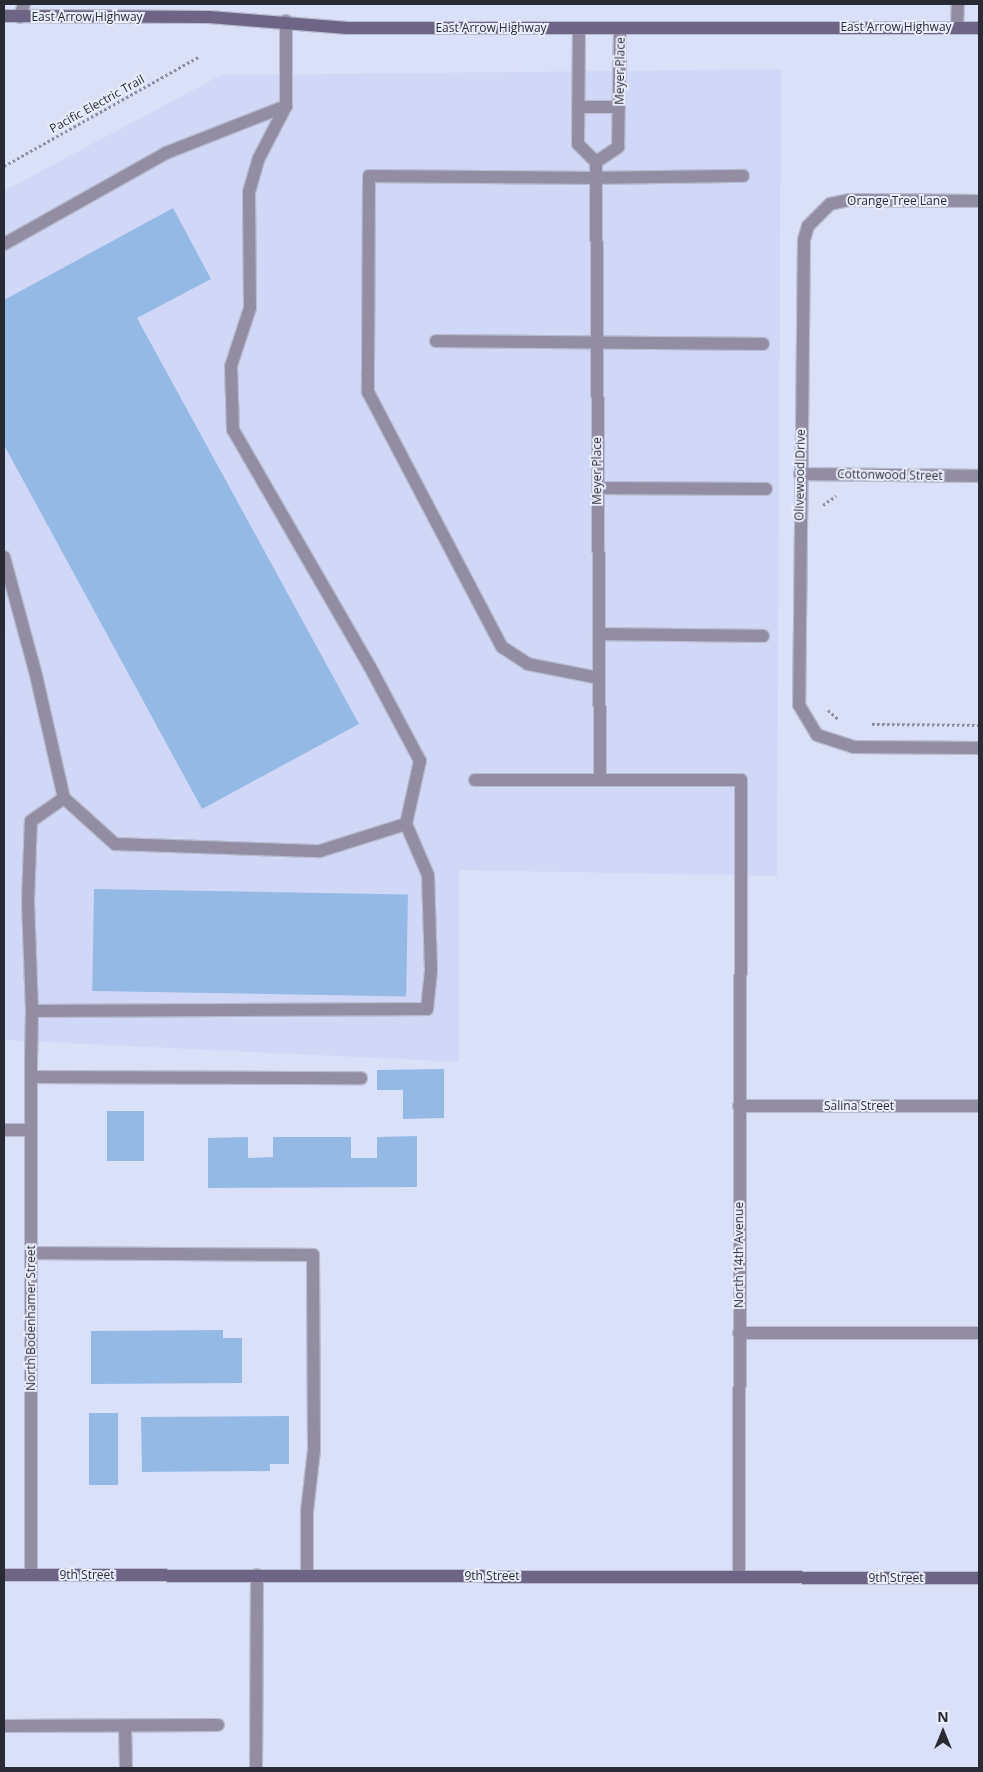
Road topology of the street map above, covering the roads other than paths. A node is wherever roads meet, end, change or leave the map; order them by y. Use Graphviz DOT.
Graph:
graph roads {
  1 [pos="24,4"];
  2 [pos="958,4"];
  3 [pos="4,16"];
  4 [pos="20,17"];
  5 [pos="286,22"];
  6 [pos="579,28"];
  7 [pos="620,28"];
  8 [pos="958,28"];
  9 [pos="979,28"];
  10 [pos="286,106"];
  11 [pos="578,107"];
  12 [pos="619,107"];
  13 [pos="596,162"];
  14 [pos="743,176"];
  15 [pos="595,178"];
  16 [pos="979,201"];
  17 [pos="817,213"];
  18 [pos="4,244"];
  19 [pos="436,341"];
  20 [pos="596,343"];
  21 [pos="763,344"];
  22 [pos="800,474"];
  23 [pos="979,476"];
  24 [pos="598,488"];
  25 [pos="766,489"];
  26 [pos="4,557"];
  27 [pos="599,634"];
  28 [pos="763,636"];
  29 [pos="599,678"];
  30 [pos="979,748"];
  31 [pos="476,780"];
  32 [pos="600,780"];
  33 [pos="64,798"];
  34 [pos="406,824"];
  35 [pos="32,1011"];
  36 [pos="31,1077"];
  37 [pos="362,1078"];
  38 [pos="739,1106"];
  39 [pos="979,1106"];
  40 [pos="4,1130"];
  41 [pos="31,1130"];
  42 [pos="30,1253"];
  43 [pos="739,1333"];
  44 [pos="979,1334"];
  45 [pos="4,1575"];
  46 [pos="30,1575"];
  47 [pos="257,1575"];
  48 [pos="307,1575"];
  49 [pos="739,1576"];
  50 [pos="979,1578"];
  51 [pos="218,1725"];
  52 [pos="4,1726"];
  53 [pos="125,1726"];
  54 [pos="126,1768"];
  55 [pos="256,1768"];
  1 -- 4 [label="street"];
  2 -- 8 [label="street"];
  3 -- 4 [label="main road, East Arrow Highway"];
  4 -- 5 [label="main road, East Arrow Highway"];
  5 -- 6 [label="main road, East Arrow Highway"];
  5 -- 10 [label="street"];
  6 -- 7 [label="main road, East Arrow Highway"];
  6 -- 11 [label="street"];
  7 -- 8 [label="main road, East Arrow Highway"];
  7 -- 12 [label="street, Meyer Place"];
  8 -- 9 [label="main road, East Arrow Highway"];
  10 -- 18 [label="street"];
  10 -- 34 [label="street"];
  11 -- 12 [label="street"];
  11 -- 13 [label="street"];
  12 -- 13 [label="street, Meyer Place"];
  13 -- 15 [label="street, Meyer Place"];
  14 -- 15 [label="street"];
  15 -- 20 [label="street, Meyer Place"];
  15 -- 29 [label="street"];
  16 -- 17 [label="street, Orange Tree Lane"];
  17 -- 22 [label="street, Olivewood Drive"];
  19 -- 20 [label="street"];
  20 -- 21 [label="street"];
  20 -- 24 [label="street, Meyer Place"];
  22 -- 23 [label="street, Cottonwood Street"];
  22 -- 30 [label="street, Olivewood Drive"];
  24 -- 25 [label="street"];
  24 -- 27 [label="street, Meyer Place"];
  26 -- 33 [label="street"];
  27 -- 28 [label="street"];
  27 -- 29 [label="street, Meyer Place"];
  29 -- 32 [label="street, Meyer Place"];
  31 -- 32 [label="street"];
  32 -- 38 [label="street, North 14th Avenue"];
  33 -- 34 [label="street"];
  33 -- 35 [label="street, North Bodenhamer Street"];
  34 -- 35 [label="street"];
  35 -- 36 [label="street, North Bodenhamer Street"];
  36 -- 37 [label="street"];
  36 -- 41 [label="street, North Bodenhamer Street"];
  38 -- 39 [label="street, Salina Street"];
  38 -- 43 [label="street, North 14th Avenue"];
  40 -- 41 [label="street"];
  41 -- 42 [label="street, North Bodenhamer Street"];
  42 -- 46 [label="street, North Bodenhamer Street"];
  42 -- 48 [label="street"];
  43 -- 44 [label="street"];
  43 -- 49 [label="street, North 14th Avenue"];
  45 -- 46 [label="main road, 9th Street"];
  46 -- 47 [label="main road, 9th Street"];
  47 -- 48 [label="main road, 9th Street"];
  47 -- 55 [label="street"];
  48 -- 49 [label="main road, 9th Street"];
  49 -- 50 [label="main road, 9th Street"];
  51 -- 53 [label="street"];
  52 -- 53 [label="street"];
  53 -- 54 [label="street"];
}
